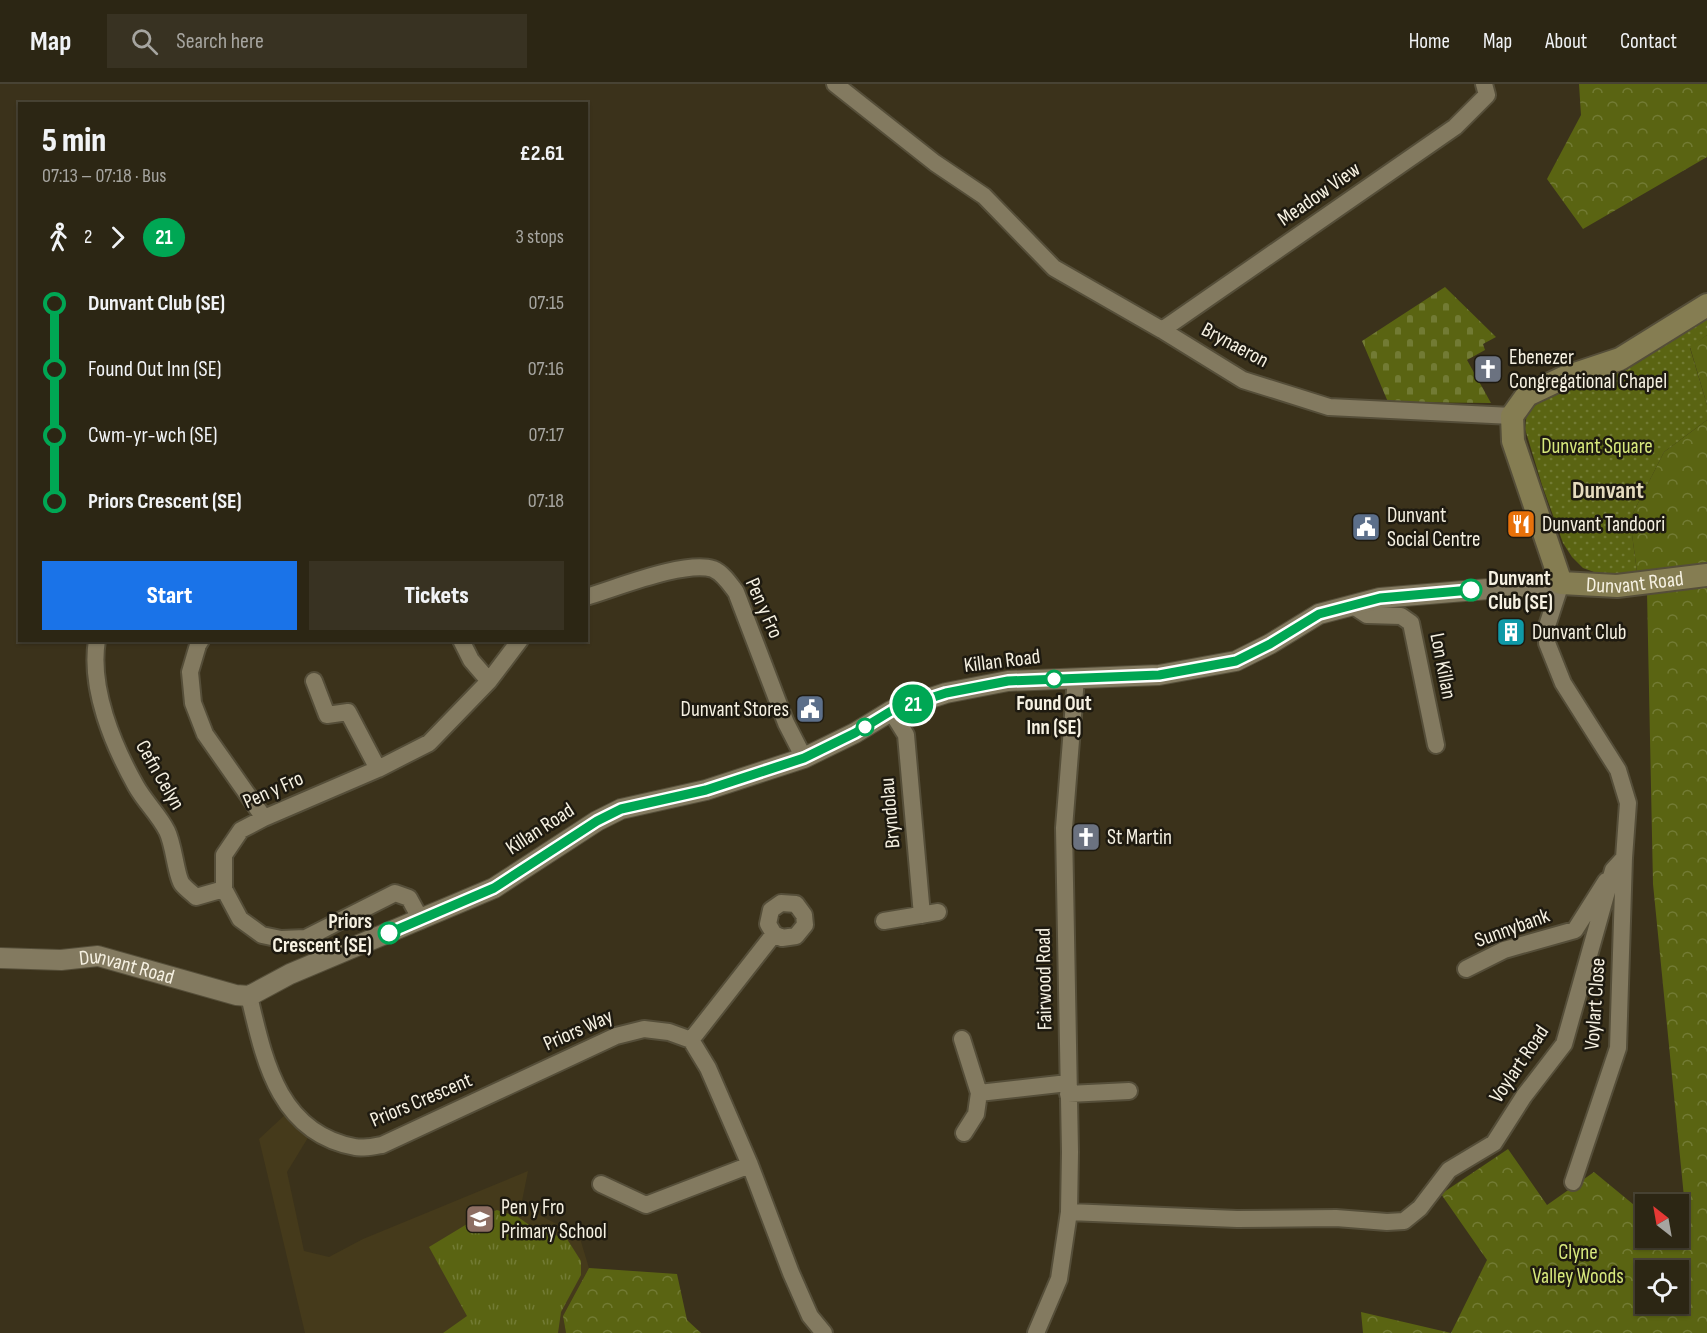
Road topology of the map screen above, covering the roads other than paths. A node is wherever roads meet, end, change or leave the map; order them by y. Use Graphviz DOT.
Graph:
graph roads {
  1 [pos="835,84"];
  2 [pos="1484,84"];
  3 [pos="1707,305"];
  4 [pos="1162,330"];
  5 [pos="1512,417"];
  6 [pos="1706,575"];
  7 [pos="1561,583"];
  8 [pos="588,596"];
  9 [pos="1352,605"];
  10 [pos="97,642"];
  11 [pos="200,642"];
  12 [pos="462,642"];
  13 [pos="518,642"];
  14 [pos="1076,678"];
  15 [pos="314,681"];
  16 [pos="489,681"];
  17 [pos="891,711"];
  18 [pos="1436,745"];
  19 [pos="804,758"];
  20 [pos="378,769"];
  21 [pos="264,818"];
  22 [pos="1619,864"];
  23 [pos="224,889"];
  24 [pos="421,920"];
  25 [pos="884,921"];
  26 [pos="774,934"];
  27 [pos="0,958"];
  28 [pos="1466,969"];
  29 [pos="249,996"];
  30 [pos="962,1039"];
  31 [pos="691,1040"];
  32 [pos="519,1082"];
  33 [pos="1068,1089"];
  34 [pos="1129,1091"];
  35 [pos="979,1093"];
  36 [pos="964,1133"];
  37 [pos="750,1165"];
  38 [pos="1573,1182"];
  39 [pos="601,1184"];
  40 [pos="1069,1212"];
  41 [pos="824,1333"];
  42 [pos="1035,1333"];
  1 -- 4 [label="street, Brynaeron"];
  2 -- 4 [label="street, Meadow View"];
  3 -- 5 [label="main road"];
  4 -- 5 [label="street, Brynaeron"];
  5 -- 7 [label="main road"];
  6 -- 7 [label="main road, Dunvant Road"];
  7 -- 9 [label="street, Killan Road"];
  7 -- 22 [label="street, Voylart Road"];
  8 -- 19 [label="street, Pen y Fro"];
  9 -- 14 [label="street, Killan Road"];
  9 -- 18 [label="street, Lon Killan"];
  10 -- 23 [label="street, Cefn Celyn"];
  11 -- 21 [label="street"];
  12 -- 16 [label="street"];
  13 -- 16 [label="street, Pen y Fro"];
  14 -- 17 [label="street, Killan Road"];
  14 -- 33 [label="street, Fairwood Road"];
  15 -- 20 [label="street"];
  16 -- 20 [label="street, Pen y Fro"];
  17 -- 19 [label="street, Killan Road"];
  17 -- 25 [label="street, Bryndolau"];
  19 -- 24 [label="street, Killan Road"];
  20 -- 21 [label="street, Pen y Fro"];
  21 -- 23 [label="street, Pen y Fro"];
  22 -- 28 [label="street, Sunnybank"];
  22 -- 38 [label="street, Voylart Close"];
  22 -- 40 [label="street, Voylart Road"];
  23 -- 24 [label="street, Pen y Fro"];
  24 -- 29 [label="street, Killan Road"];
  26 -- 31 [label="street"];
  27 -- 29 [label="street, Dunvant Road"];
  29 -- 32 [label="street, Priors Crescent"];
  30 -- 35 [label="street"];
  31 -- 32 [label="street, Priors Way"];
  31 -- 37 [label="street"];
  33 -- 34 [label="street"];
  33 -- 35 [label="street"];
  33 -- 40 [label="street, Fairwood Road"];
  35 -- 36 [label="street"];
  37 -- 39 [label="street"];
  37 -- 41 [label="street"];
  40 -- 42 [label="street, Fairwood Road"];
}
